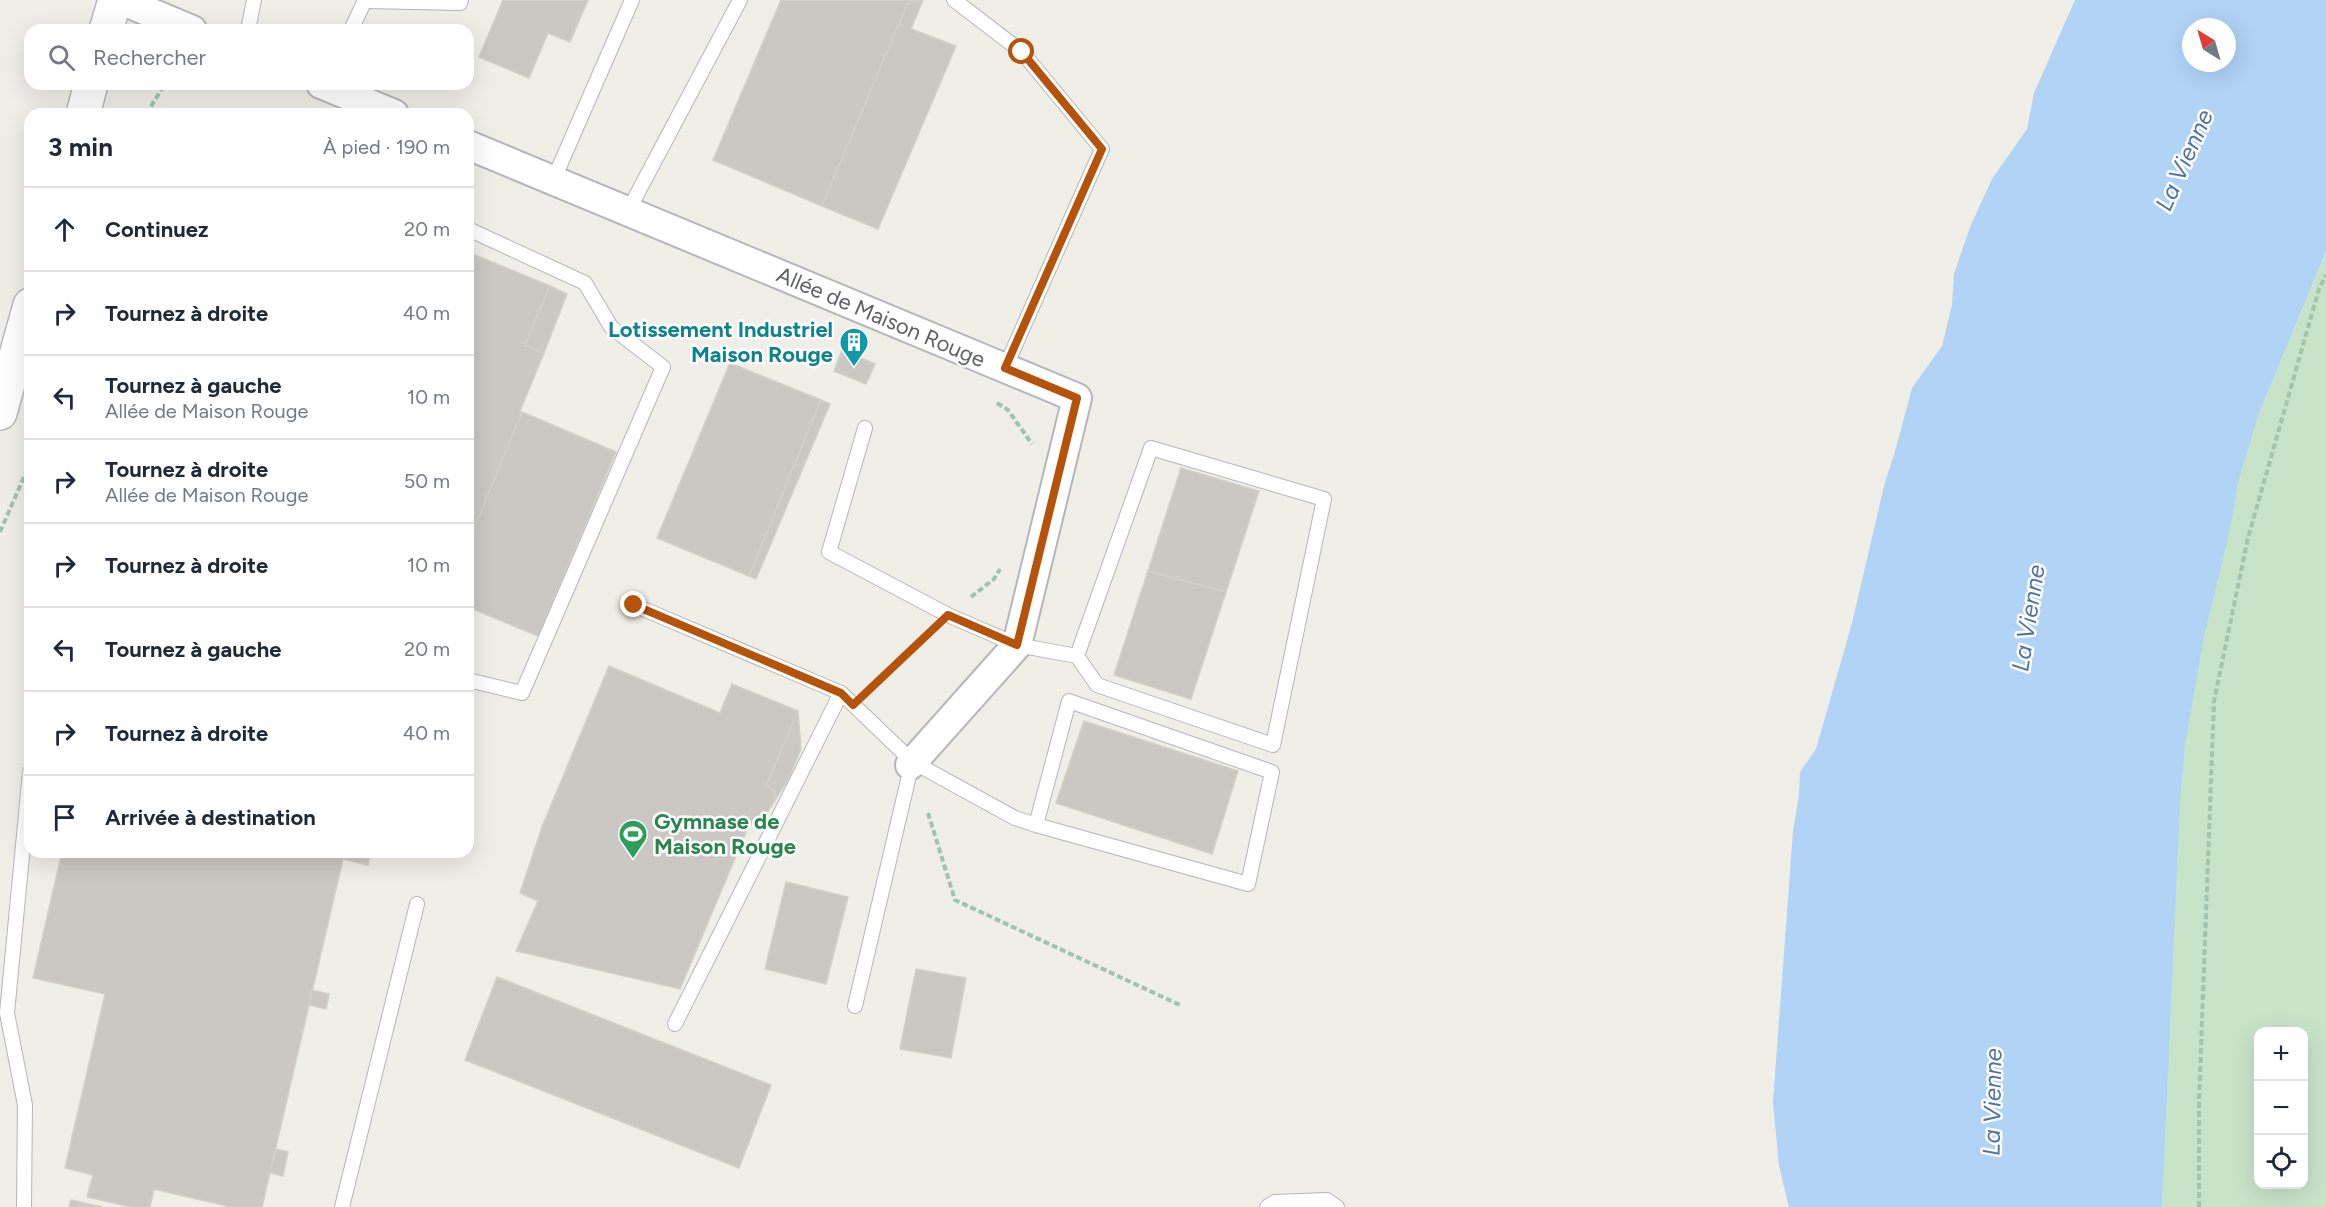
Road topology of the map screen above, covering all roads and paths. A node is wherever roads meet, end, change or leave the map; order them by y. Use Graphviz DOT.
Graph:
graph roads {
  1 [pos="115,0"];
  2 [pos="121,0"];
  3 [pos="254,0"];
  4 [pos="365,0"];
  5 [pos="461,0"];
  6 [pos="632,0"];
  7 [pos="740,0"];
  8 [pos="954,0"];
  9 [pos="108,24"];
  10 [pos="178,24"];
  11 [pos="249,24"];
  12 [pos="354,24"];
  13 [pos="89,90"];
  14 [pos="161,90"];
  15 [pos="336,90"];
  16 [pos="85,108"];
  17 [pos="150,108"];
  18 [pos="377,108"];
  19 [pos="474,148"];
  20 [pos="553,181"];
  21 [pos="628,212"];
  22 [pos="474,232"];
  23 [pos="2326,275"];
  24 [pos="24,327"];
  25 [pos="1005,368"];
  26 [pos="990,398"];
  27 [pos="0,413"];
  28 [pos="865,428"];
  29 [pos="1033,446"];
  30 [pos="24,477"];
  31 [pos="0,532"];
  32 [pos="1004,562"];
  33 [pos="634,605"];
  34 [pos="948,615"];
  35 [pos="1017,645"];
  36 [pos="1077,656"];
  37 [pos="474,681"];
  38 [pos="841,693"];
  39 [pos="853,705"];
  40 [pos="911,764"];
  41 [pos="1036,825"];
  42 [pos="24,826"];
  43 [pos="417,904"];
  44 [pos="855,1006"];
  45 [pos="1182,1006"];
  46 [pos="3,1016"];
  47 [pos="675,1024"];
  48 [pos="24,1207"];
  49 [pos="342,1207"];
  50 [pos="1268,1207"];
  51 [pos="1337,1207"];
  52 [pos="2199,1207"];
  1 -- 9 [label="main road"];
  2 -- 10 [label="street"];
  3 -- 11 [label="lane"];
  4 -- 5 [label="lane"];
  4 -- 12 [label="lane"];
  6 -- 20 [label="lane"];
  7 -- 21 [label="lane"];
  8 -- 25 [label="lane"];
  13 -- 16 [label="main road"];
  14 -- 17 [label="path"];
  15 -- 18 [label="street"];
  19 -- 20 [label="street, Allée de Maison Rouge"];
  20 -- 21 [label="street, Allée de Maison Rouge"];
  21 -- 25 [label="street, Allée de Maison Rouge"];
  22 -- 37 [label="lane"];
  23 -- 52 [label="path"];
  24 -- 27 [label="main road"];
  25 -- 35 [label="street, Allée de Maison Rouge"];
  26 -- 29 [label="path"];
  28 -- 34 [label="lane"];
  30 -- 31 [label="path"];
  32 -- 34 [label="path"];
  33 -- 38 [label="lane"];
  34 -- 35 [label="lane"];
  34 -- 39 [label="path"];
  35 -- 36 [label="lane"];
  35 -- 40 [label="street, Allée de Maison Rouge"];
  36 -- 36 [label="lane"];
  38 -- 39 [label="lane"];
  38 -- 47 [label="lane"];
  39 -- 40 [label="lane"];
  40 -- 41 [label="lane"];
  40 -- 44 [label="lane"];
  40 -- 45 [label="path"];
  41 -- 41 [label="lane"];
  42 -- 46 [label="lane"];
  43 -- 49 [label="lane"];
  46 -- 48 [label="lane"];
  50 -- 51 [label="lane"];
}
